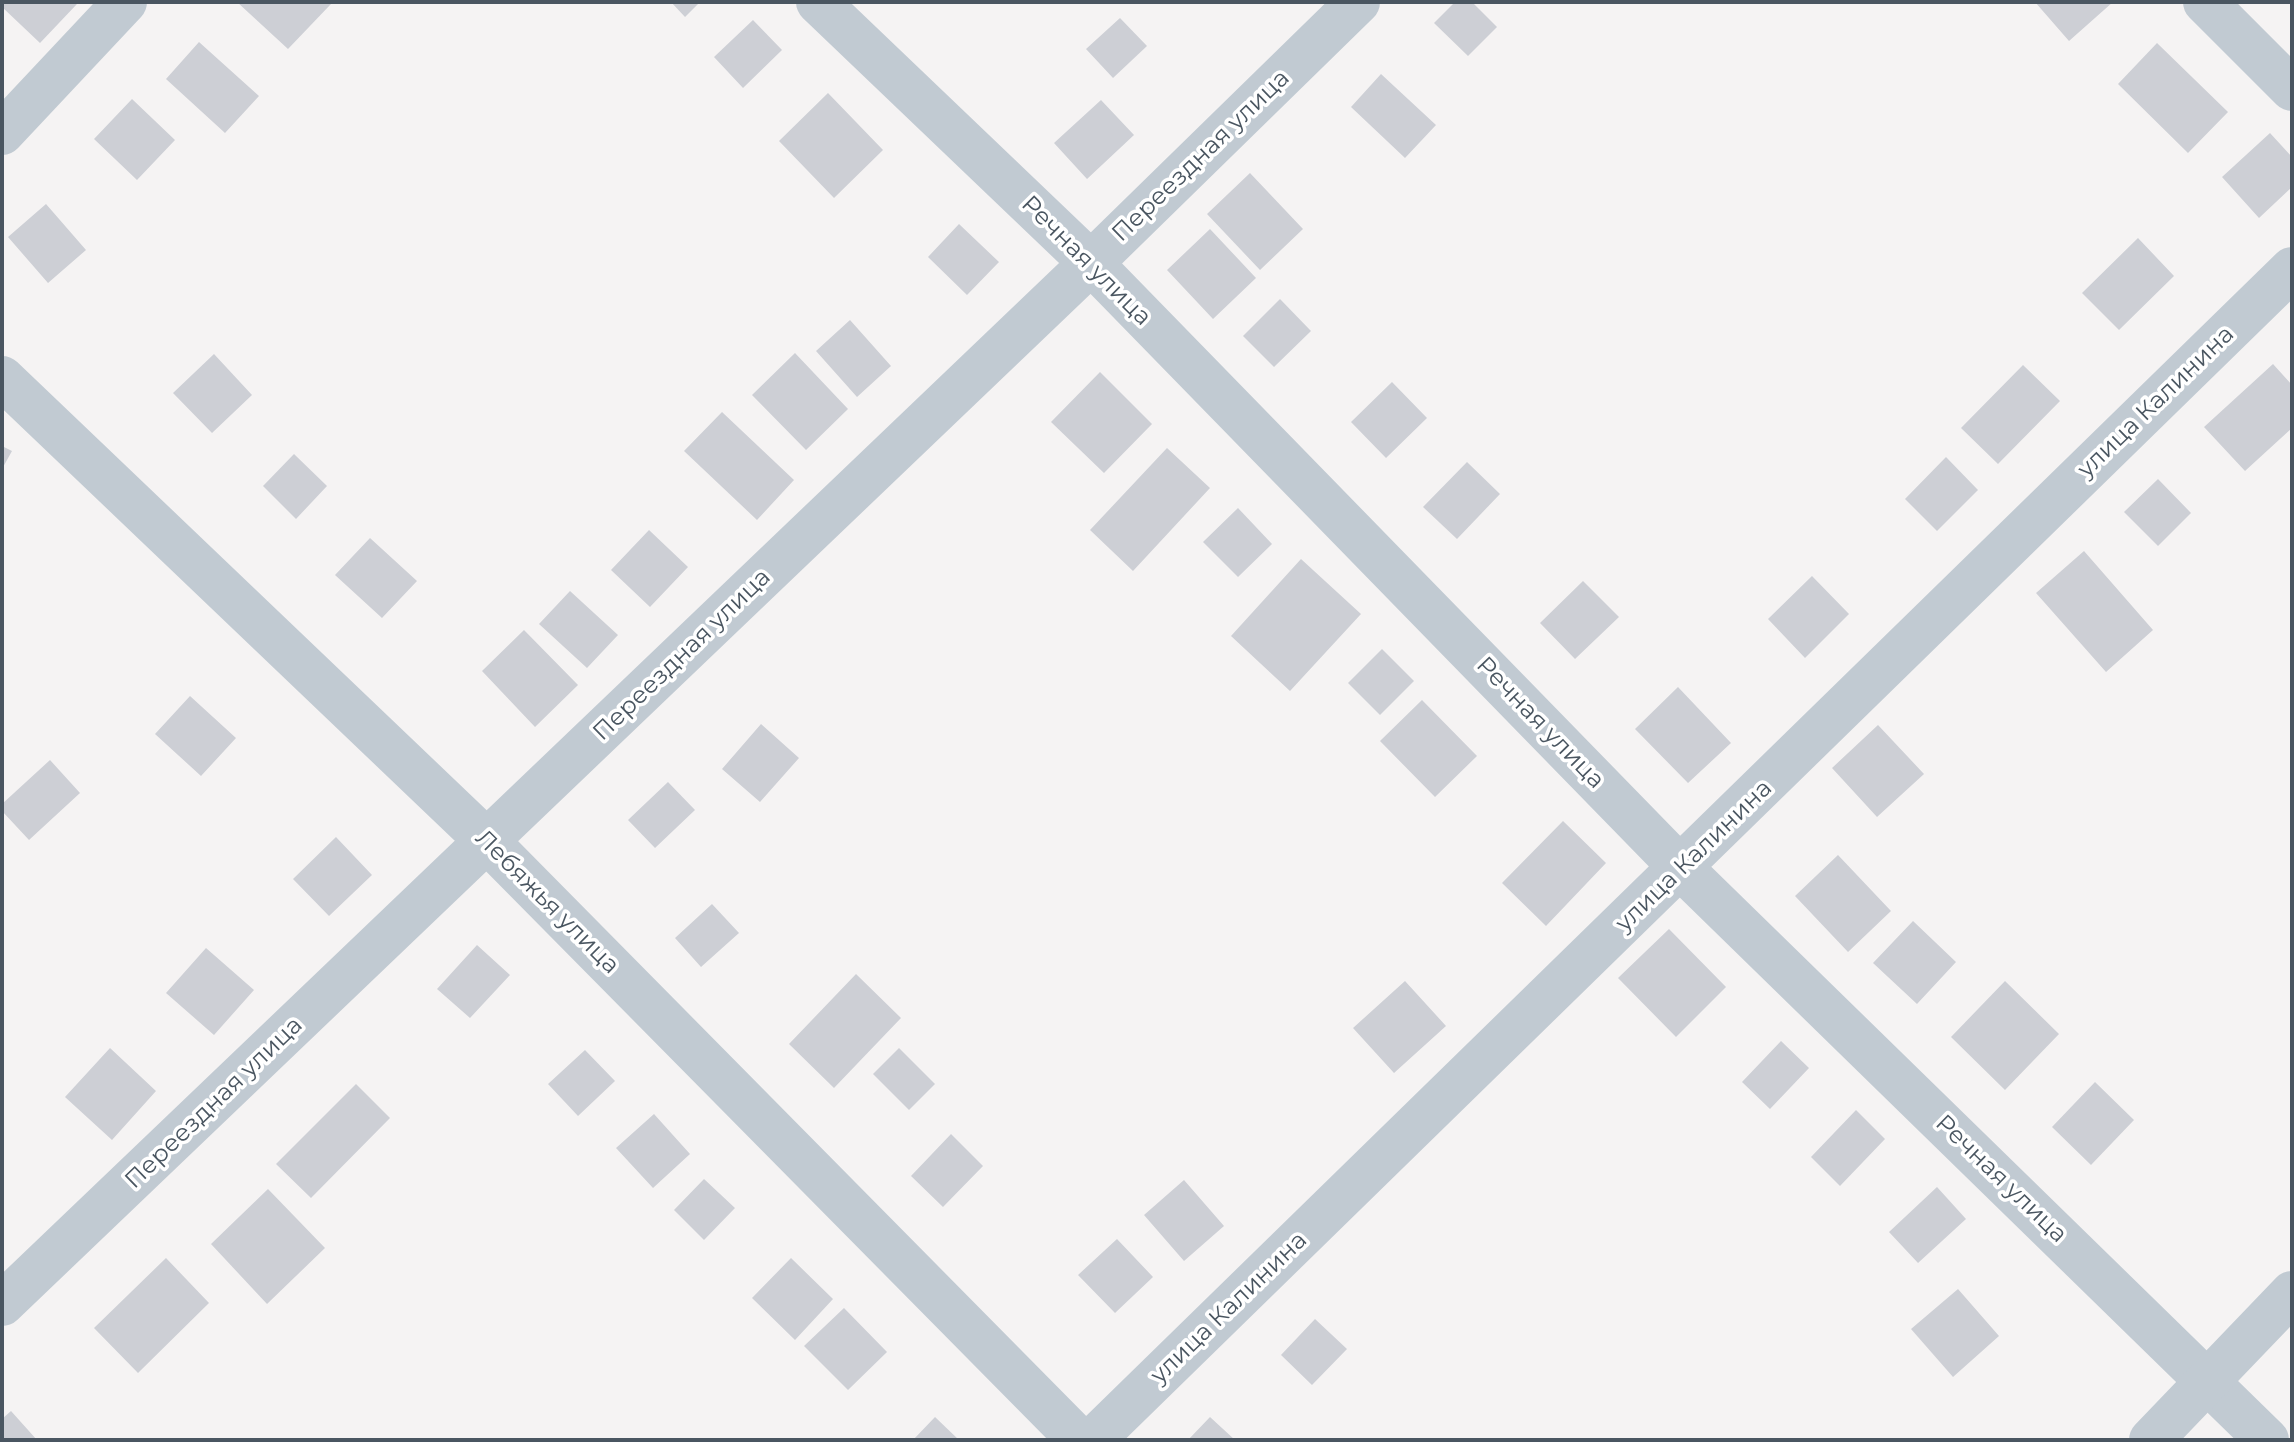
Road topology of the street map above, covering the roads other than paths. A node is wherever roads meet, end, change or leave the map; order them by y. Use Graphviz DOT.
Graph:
graph roads {
  1 [pos="125,2"];
  2 [pos="818,2"];
  3 [pos="1358,2"];
  4 [pos="2205,2"];
  5 [pos="2292,89"];
  6 [pos="2,133"];
  7 [pos="1091,263"];
  8 [pos="2292,269"];
  9 [pos="2,378"];
  10 [pos="18,401"];
  11 [pos="488,842"];
  12 [pos="1681,868"];
  13 [pos="2292,1293"];
  14 [pos="2,1304"];
  15 [pos="2209,1380"];
  16 [pos="1079,1440"];
  17 [pos="1093,1440"];
  18 [pos="2151,1440"];
  19 [pos="2267,1440"];
  1 -- 6 [label="street"];
  2 -- 7 [label="street, Речная улица"];
  3 -- 7 [label="street, Переездная улица"];
  4 -- 5 [label="street"];
  7 -- 11 [label="street, Переездная улица"];
  7 -- 12 [label="street, Речная улица"];
  8 -- 12 [label="street, улица Калинина"];
  9 -- 10 [label="street, Лебяжья улица"];
  10 -- 11 [label="street, Лебяжья улица"];
  11 -- 14 [label="street, Переездная улица"];
  11 -- 16 [label="street, Лебяжья улица"];
  12 -- 15 [label="street, Речная улица"];
  12 -- 17 [label="street, улица Калинина"];
  13 -- 15 [label="street"];
  15 -- 18 [label="street"];
  15 -- 19 [label="street, Речная улица"];
}
